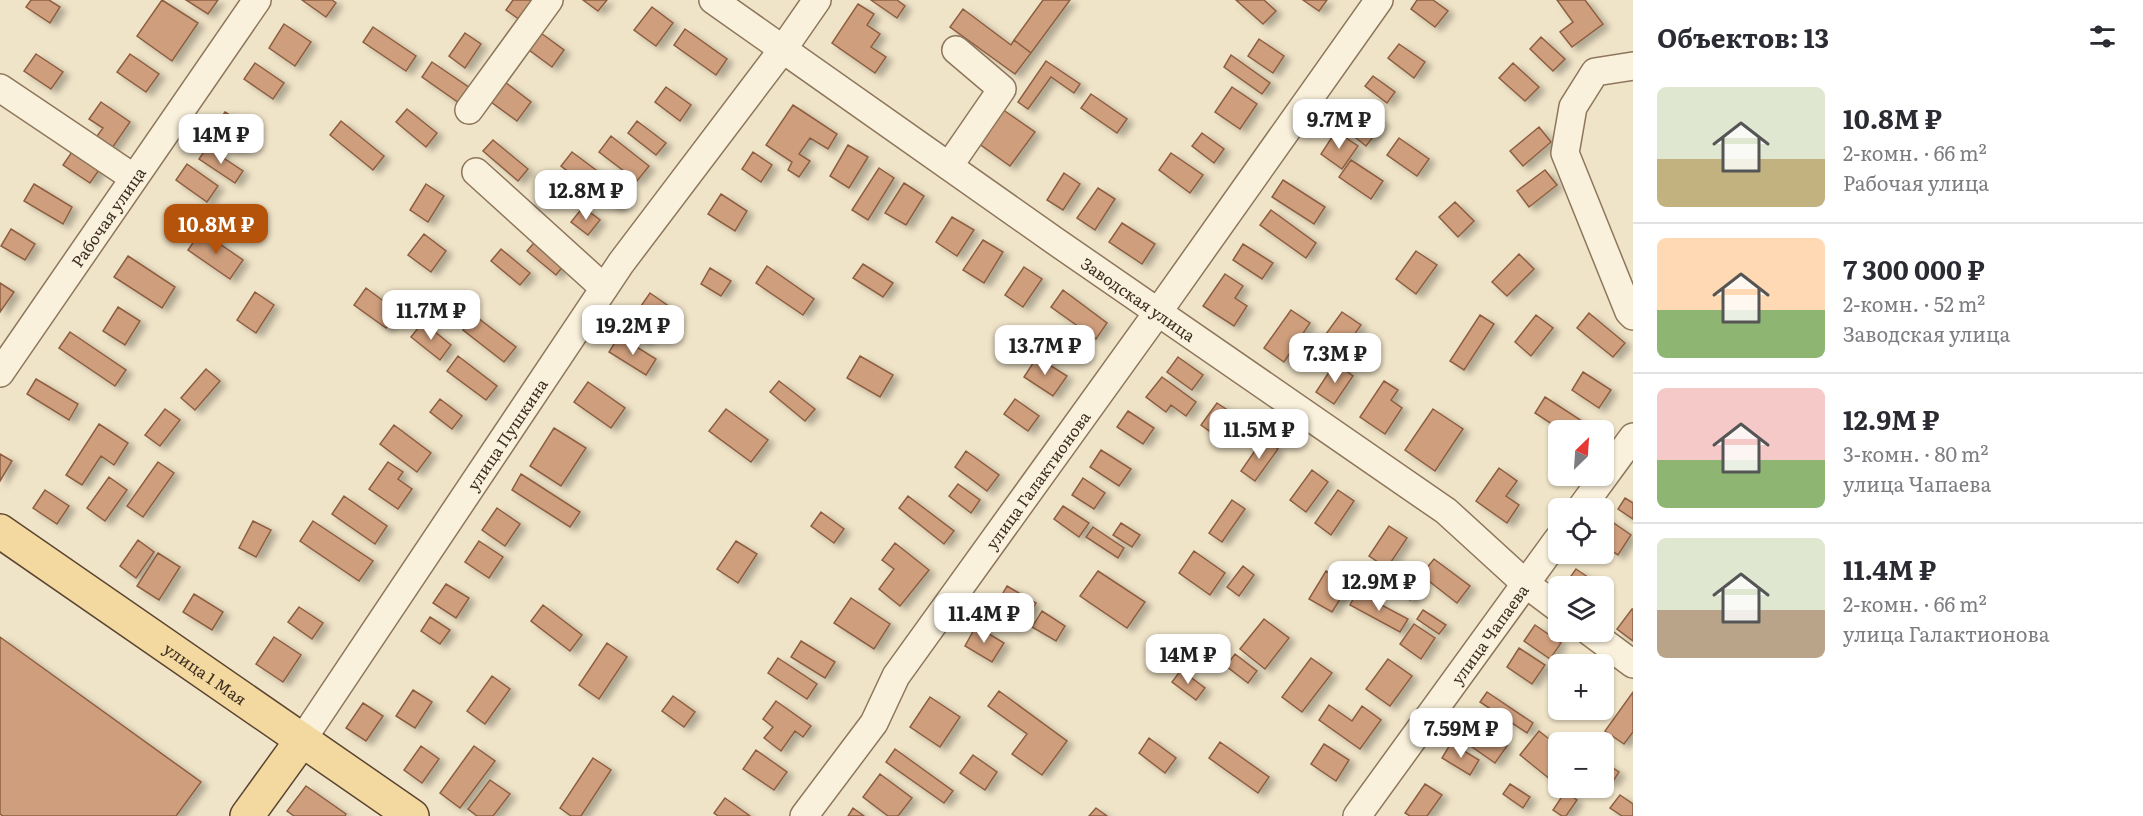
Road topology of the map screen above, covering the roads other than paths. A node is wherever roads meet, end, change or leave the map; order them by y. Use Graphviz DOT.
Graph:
graph roads {
  1 [pos="257,0"];
  2 [pos="549,0"];
  3 [pos="713,0"];
  4 [pos="817,0"];
  5 [pos="1379,0"];
  6 [pos="783,49"];
  7 [pos="956,50"];
  8 [pos="1633,66"];
  9 [pos="0,88"];
  10 [pos="469,110"];
  11 [pos="949,166"];
  12 [pos="476,172"];
  13 [pos="134,178"];
  14 [pos="604,288"];
  15 [pos="1158,312"];
  16 [pos="1633,316"];
  17 [pos="0,373"];
  18 [pos="1633,437"];
  19 [pos="1588,498"];
  20 [pos="0,531"];
  21 [pos="1548,553"];
  22 [pos="1526,584"];
  23 [pos="1548,600"];
  24 [pos="1603,642"];
  25 [pos="1633,664"];
  26 [pos="302,740"];
  27 [pos="247,816"];
  28 [pos="412,816"];
  29 [pos="804,816"];
  30 [pos="1358,816"];
  1 -- 13 [label="street, Рабочая улица"];
  2 -- 10 [label="street"];
  3 -- 6 [label="street, Заводская улица"];
  4 -- 6 [label="street, улица Пушкина"];
  5 -- 15 [label="street, улица Галактионова"];
  6 -- 11 [label="street, Заводская улица"];
  6 -- 14 [label="street, улица Пушкина"];
  7 -- 11 [label="street"];
  8 -- 16 [label="street"];
  9 -- 13 [label="street"];
  11 -- 15 [label="street, Заводская улица"];
  12 -- 14 [label="street"];
  13 -- 17 [label="street, Рабочая улица"];
  14 -- 26 [label="street, улица Пушкина"];
  15 -- 22 [label="street, Заводская улица"];
  15 -- 29 [label="street, улица Галактионова"];
  18 -- 19 [label="street"];
  20 -- 26 [label="main road, улица 1 Мая"];
  21 -- 22 [label="street, улица Чапаева"];
  22 -- 23 [label="street, Заводская улица"];
  22 -- 30 [label="street, улица Чапаева"];
  24 -- 25 [label="street"];
  26 -- 27 [label="main road, улица Пушкина"];
  26 -- 28 [label="main road, улица 1 Мая"];
}
